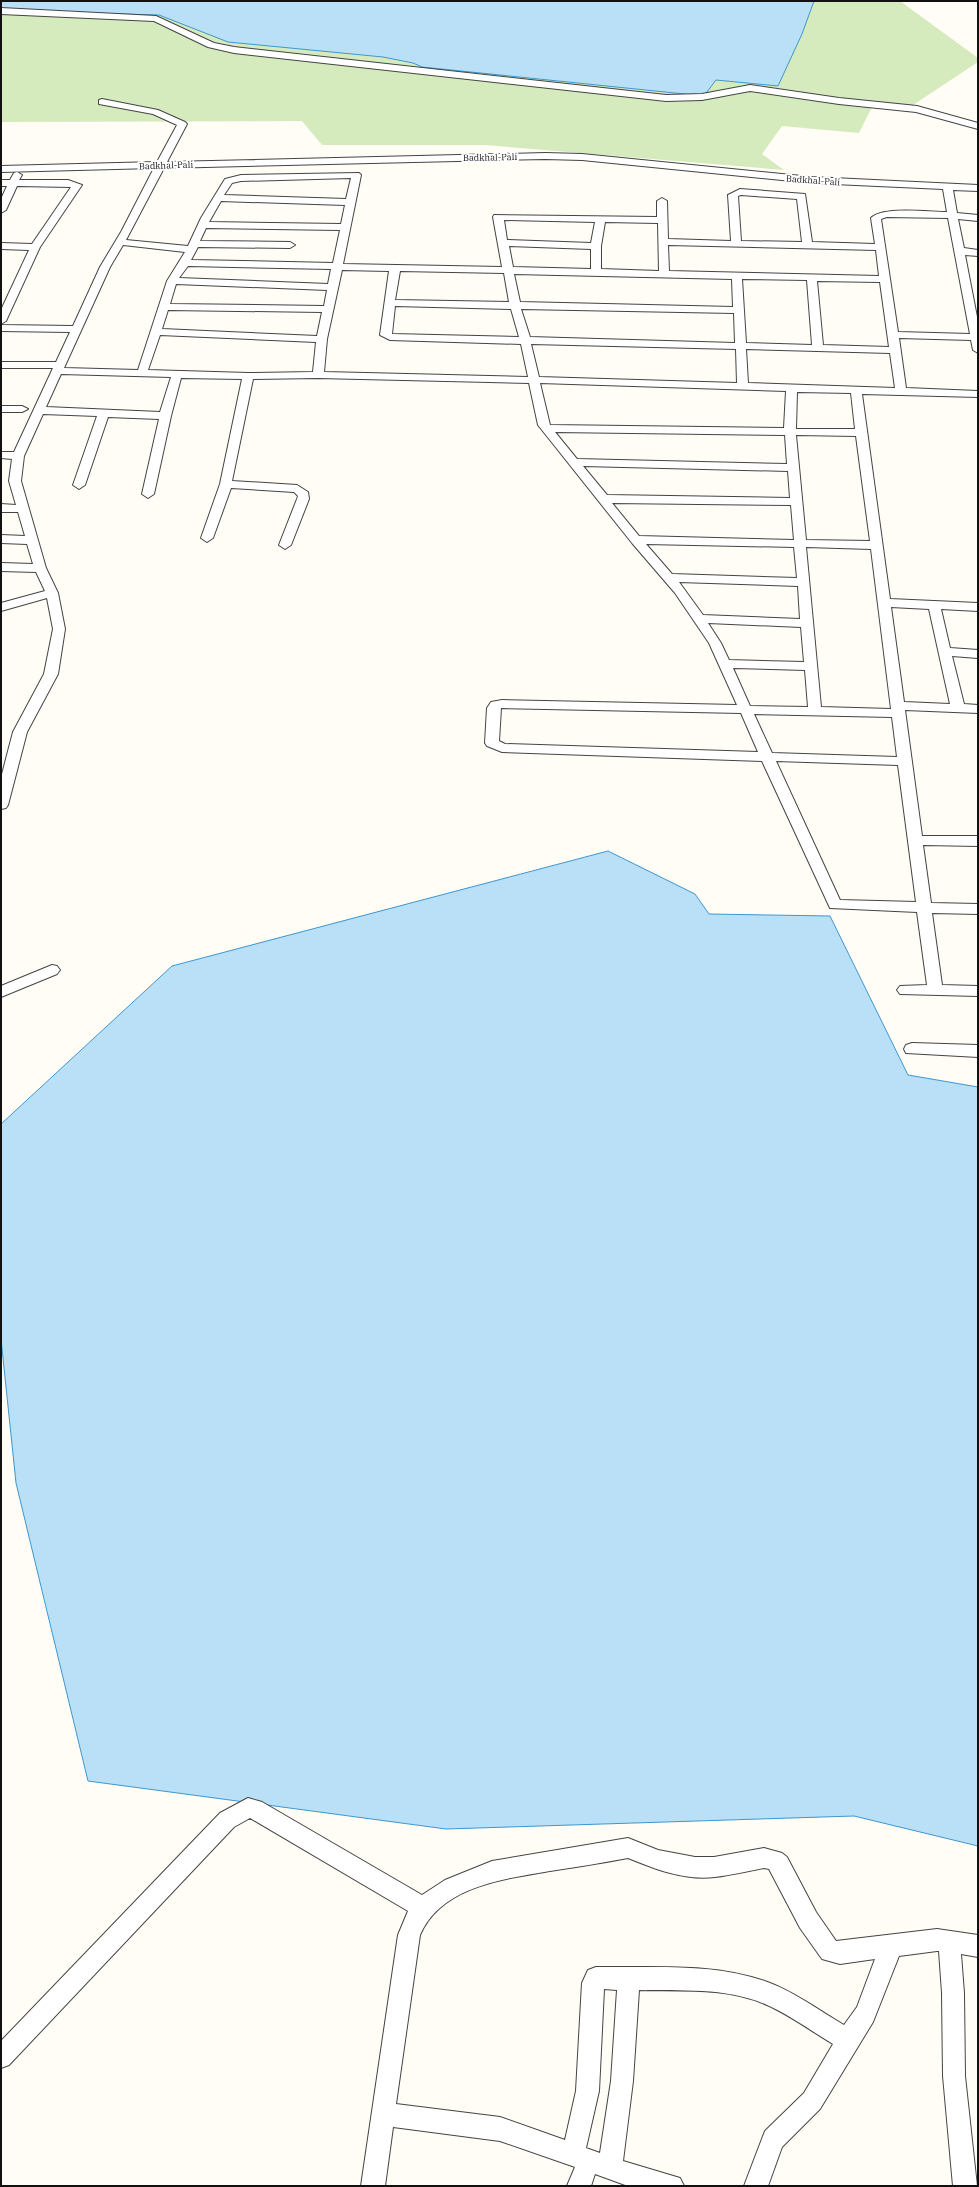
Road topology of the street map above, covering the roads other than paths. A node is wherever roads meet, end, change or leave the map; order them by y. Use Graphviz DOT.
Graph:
graph roads {
  1 [pos="1,11"];
  2 [pos="102,102"];
  3 [pos="978,126"];
  4 [pos="160,165"];
  5 [pos="20,169"];
  6 [pos="1,170"];
  7 [pos="1,184"];
  8 [pos="13,184"];
  9 [pos="947,186"];
  10 [pos="978,188"];
  11 [pos="218,198"];
  12 [pos="662,201"];
  13 [pos="350,202"];
  14 [pos="1,210"];
  15 [pos="952,215"];
  16 [pos="978,218"];
  17 [pos="600,219"];
  18 [pos="662,220"];
  19 [pos="204,225"];
  20 [pos="345,227"];
  21 [pos="121,242"];
  22 [pos="663,242"];
  23 [pos="502,243"];
  24 [pos="736,244"];
  25 [pos="290,245"];
  26 [pos="807,245"];
  27 [pos="1,246"];
  28 [pos="596,246"];
  29 [pos="194,247"];
  30 [pos="880,247"];
  31 [pos="35,248"];
  32 [pos="959,251"];
  33 [pos="978,253"];
  34 [pos="185,263"];
  35 [pos="337,266"];
  36 [pos="395,268"];
  37 [pos="508,271"];
  38 [pos="596,273"];
  39 [pos="664,274"];
  40 [pos="737,276"];
  41 [pos="812,278"];
  42 [pos="885,279"];
  43 [pos="172,281"];
  44 [pos="333,287"];
  45 [pos="390,303"];
  46 [pos="515,306"];
  47 [pos="164,307"];
  48 [pos="329,309"];
  49 [pos="739,310"];
  50 [pos="1,321"];
  51 [pos="1,328"];
  52 [pos="75,329"];
  53 [pos="156,332"];
  54 [pos="893,335"];
  55 [pos="976,337"];
  56 [pos="526,339"];
  57 [pos="322,340"];
  58 [pos="741,346"];
  59 [pos="818,348"];
  60 [pos="978,349"];
  61 [pos="895,350"];
  62 [pos="1,365"];
  63 [pos="58,368"];
  64 [pos="142,373"];
  65 [pos="177,374"];
  66 [pos="318,375"];
  67 [pos="248,376"];
  68 [pos="535,380"];
  69 [pos="743,387"];
  70 [pos="792,389"];
  71 [pos="856,391"];
  72 [pos="901,392"];
  73 [pos="978,394"];
  74 [pos="1,408"];
  75 [pos="22,409"];
  76 [pos="39,410"];
  77 [pos="104,413"];
  78 [pos="165,416"];
  79 [pos="547,428"];
  80 [pos="790,432"];
  81 [pos="862,433"];
  82 [pos="1,455"];
  83 [pos="18,456"];
  84 [pos="575,462"];
  85 [pos="794,468"];
  86 [pos="226,484"];
  87 [pos="79,485"];
  88 [pos="148,494"];
  89 [pos="605,499"];
  90 [pos="796,502"];
  91 [pos="1,508"];
  92 [pos="23,509"];
  93 [pos="207,538"];
  94 [pos="1,539"];
  95 [pos="31,540"];
  96 [pos="636,540"];
  97 [pos="800,543"];
  98 [pos="285,545"];
  99 [pos="877,545"];
  100 [pos="1,567"];
  101 [pos="40,568"];
  102 [pos="670,578"];
  103 [pos="804,582"];
  104 [pos="52,593"];
  105 [pos="884,603"];
  106 [pos="934,605"];
  107 [pos="978,606"];
  108 [pos="1,608"];
  109 [pos="698,619"];
  110 [pos="807,623"];
  111 [pos="945,651"];
  112 [pos="978,654"];
  113 [pos="724,664"];
  114 [pos="811,666"];
  115 [pos="958,708"];
  116 [pos="745,709"];
  117 [pos="978,709"];
  118 [pos="898,710"];
  119 [pos="815,711"];
  120 [pos="767,756"];
  121 [pos="905,761"];
  122 [pos="1,805"];
  123 [pos="915,840"];
  124 [pos="978,841"];
  125 [pos="924,907"];
  126 [pos="978,909"];
  127 [pos="52,970"];
  128 [pos="4,987"];
  129 [pos="905,990"];
  130 [pos="935,991"];
  131 [pos="978,991"];
  132 [pos="912,1049"];
  133 [pos="978,1051"];
  134 [pos="424,1908"];
  135 [pos="949,1941"];
  136 [pos="892,1945"];
  137 [pos="978,1946"];
  138 [pos="629,1980"];
  139 [pos="848,2040"];
  140 [pos="1,2058"];
  141 [pos="384,2114"];
  142 [pos="590,2160"];
  143 [pos="373,2186"];
  144 [pos="579,2186"];
  145 [pos="672,2186"];
  146 [pos="756,2186"];
  147 [pos="965,2186"];
  1 -- 3 [label="street"];
  2 -- 4 [label="street"];
  4 -- 5 [label="street, Badkhal-Pali"];
  4 -- 9 [label="street, Badkhal-Pali"];
  4 -- 21 [label="street"];
  5 -- 6 [label="street, Badkhal-Pali"];
  5 -- 8 [label="street"];
  7 -- 8 [label="street"];
  8 -- 14 [label="street"];
  8 -- 31 [label="street"];
  9 -- 10 [label="street, Badkhal-Pali"];
  9 -- 15 [label="street"];
  11 -- 13 [label="street"];
  11 -- 13 [label="street"];
  11 -- 19 [label="street"];
  12 -- 18 [label="street"];
  13 -- 20 [label="street"];
  15 -- 16 [label="street"];
  15 -- 30 [label="street"];
  15 -- 32 [label="street"];
  17 -- 18 [label="street"];
  17 -- 23 [label="street"];
  17 -- 28 [label="street"];
  18 -- 22 [label="street"];
  19 -- 20 [label="street"];
  19 -- 29 [label="street"];
  20 -- 35 [label="street"];
  21 -- 29 [label="street"];
  21 -- 52 [label="street"];
  22 -- 24 [label="street"];
  22 -- 39 [label="street"];
  23 -- 28 [label="street"];
  23 -- 37 [label="street"];
  24 -- 26 [label="street"];
  24 -- 26 [label="street"];
  25 -- 29 [label="street"];
  26 -- 30 [label="street"];
  27 -- 31 [label="street"];
  28 -- 38 [label="street"];
  29 -- 34 [label="street"];
  30 -- 42 [label="street"];
  31 -- 50 [label="street"];
  32 -- 33 [label="street"];
  32 -- 55 [label="street"];
  34 -- 35 [label="street"];
  34 -- 43 [label="street"];
  35 -- 36 [label="street"];
  35 -- 44 [label="street"];
  36 -- 37 [label="street"];
  36 -- 45 [label="street"];
  37 -- 38 [label="street"];
  37 -- 46 [label="street"];
  38 -- 39 [label="street"];
  39 -- 40 [label="street"];
  40 -- 41 [label="street"];
  40 -- 49 [label="street"];
  41 -- 42 [label="street"];
  41 -- 59 [label="street"];
  42 -- 54 [label="street"];
  43 -- 44 [label="street"];
  43 -- 47 [label="street"];
  44 -- 48 [label="street"];
  45 -- 46 [label="street"];
  45 -- 56 [label="street"];
  46 -- 49 [label="street"];
  46 -- 56 [label="street"];
  47 -- 48 [label="street"];
  47 -- 53 [label="street"];
  48 -- 57 [label="street"];
  49 -- 58 [label="street"];
  51 -- 52 [label="street"];
  52 -- 63 [label="street"];
  53 -- 57 [label="street"];
  53 -- 64 [label="street"];
  54 -- 55 [label="street"];
  54 -- 61 [label="street"];
  55 -- 60 [label="street"];
  56 -- 58 [label="street"];
  56 -- 68 [label="street"];
  57 -- 66 [label="street"];
  58 -- 59 [label="street"];
  58 -- 69 [label="street"];
  59 -- 61 [label="street"];
  61 -- 72 [label="street"];
  62 -- 63 [label="street"];
  63 -- 64 [label="street"];
  63 -- 76 [label="street"];
  64 -- 65 [label="street"];
  65 -- 67 [label="street"];
  65 -- 78 [label="street"];
  66 -- 67 [label="street"];
  66 -- 68 [label="street"];
  67 -- 86 [label="street"];
  68 -- 69 [label="street"];
  68 -- 79 [label="street"];
  69 -- 70 [label="street"];
  70 -- 71 [label="street"];
  70 -- 80 [label="street"];
  71 -- 72 [label="street"];
  71 -- 81 [label="street"];
  72 -- 73 [label="street"];
  74 -- 75 [label="street"];
  76 -- 77 [label="street"];
  76 -- 83 [label="street"];
  77 -- 78 [label="street"];
  77 -- 87 [label="street"];
  78 -- 88 [label="street"];
  79 -- 80 [label="street"];
  79 -- 84 [label="street"];
  80 -- 81 [label="street"];
  80 -- 85 [label="street"];
  81 -- 99 [label="street"];
  82 -- 83 [label="street"];
  83 -- 92 [label="street"];
  84 -- 85 [label="street"];
  84 -- 89 [label="street"];
  85 -- 90 [label="street"];
  86 -- 93 [label="street"];
  86 -- 98 [label="street"];
  89 -- 90 [label="street"];
  89 -- 96 [label="street"];
  90 -- 97 [label="street"];
  91 -- 92 [label="street"];
  92 -- 95 [label="street"];
  94 -- 95 [label="street"];
  95 -- 101 [label="street"];
  96 -- 97 [label="street"];
  96 -- 102 [label="street"];
  97 -- 99 [label="street"];
  97 -- 103 [label="street"];
  99 -- 105 [label="street"];
  100 -- 101 [label="street"];
  101 -- 104 [label="street"];
  102 -- 103 [label="street"];
  102 -- 109 [label="street"];
  103 -- 110 [label="street"];
  104 -- 108 [label="street"];
  104 -- 122 [label="street"];
  105 -- 106 [label="street"];
  105 -- 118 [label="street"];
  106 -- 107 [label="street"];
  106 -- 111 [label="street"];
  109 -- 110 [label="street"];
  109 -- 113 [label="street"];
  110 -- 114 [label="street"];
  111 -- 112 [label="street"];
  111 -- 115 [label="street"];
  113 -- 114 [label="street"];
  113 -- 116 [label="street"];
  114 -- 119 [label="street"];
  115 -- 117 [label="street"];
  115 -- 118 [label="street"];
  116 -- 119 [label="street"];
  116 -- 120 [label="street"];
  116 -- 120 [label="street"];
  118 -- 119 [label="street"];
  118 -- 121 [label="street"];
  120 -- 121 [label="street"];
  120 -- 125 [label="street"];
  121 -- 123 [label="street"];
  123 -- 124 [label="street"];
  123 -- 125 [label="street"];
  125 -- 126 [label="street"];
  125 -- 130 [label="street"];
  127 -- 128 [label="street"];
  129 -- 130 [label="street"];
  130 -- 131 [label="street"];
  132 -- 133 [label="street"];
  134 -- 136 [label="street"];
  134 -- 140 [label="street"];
  134 -- 141 [label="street"];
  135 -- 136 [label="street"];
  135 -- 137 [label="street"];
  135 -- 147 [label="street"];
  136 -- 139 [label="street"];
  138 -- 139 [label="street"];
  138 -- 142 [label="street"];
  138 -- 142 [label="street"];
  139 -- 146 [label="street"];
  141 -- 142 [label="street"];
  141 -- 143 [label="street"];
  142 -- 144 [label="street"];
  142 -- 145 [label="street"];
}
